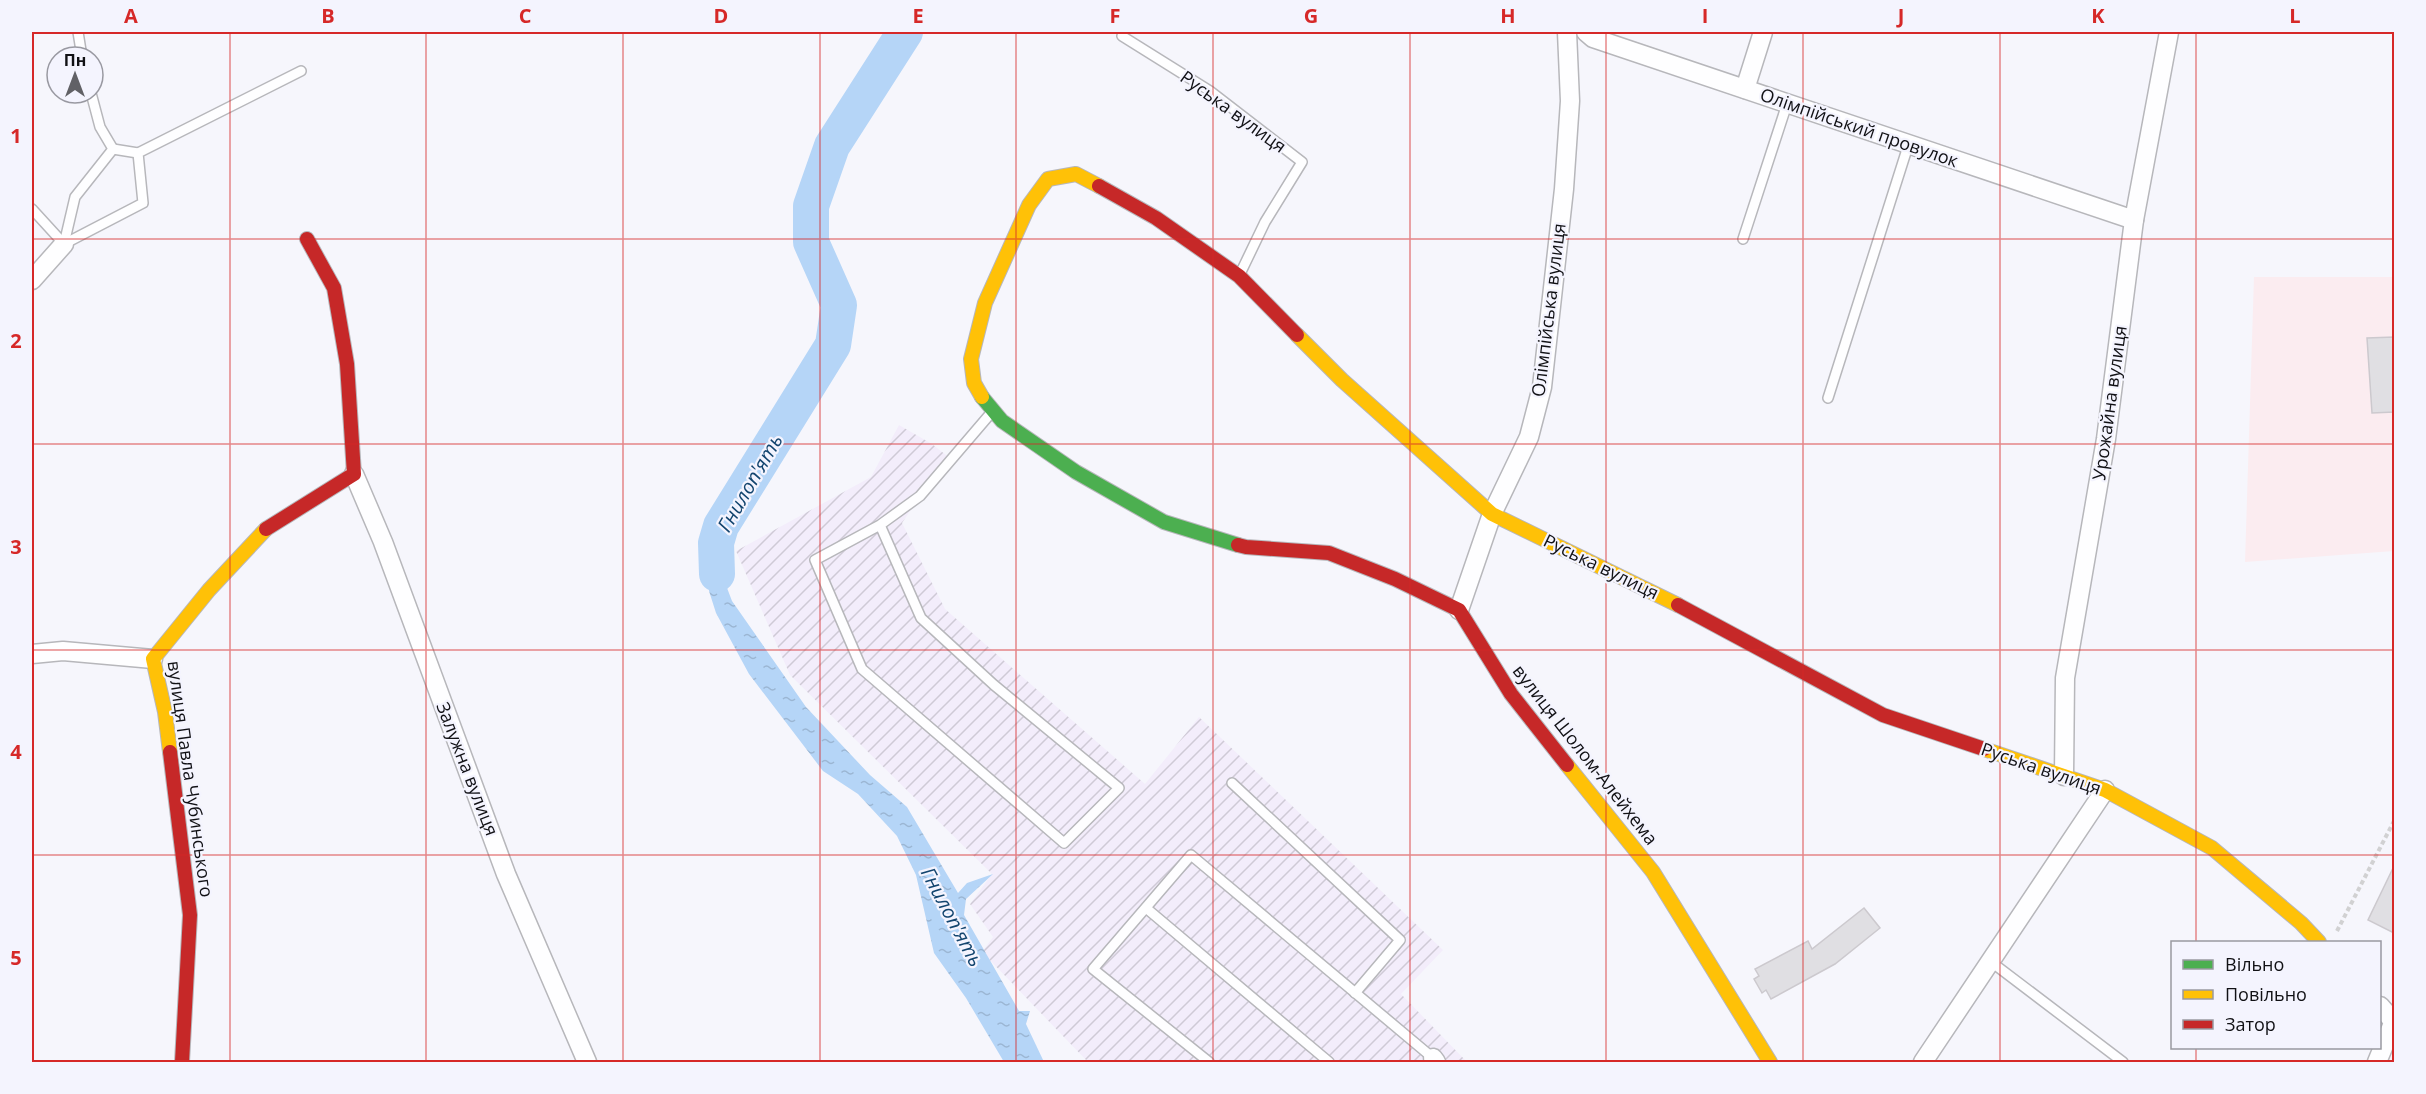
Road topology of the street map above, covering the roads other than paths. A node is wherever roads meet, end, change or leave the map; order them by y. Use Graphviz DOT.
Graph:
graph roads {
  1 [pos="1567,32"];
  2 [pos="1586,32"];
  3 [pos="1763,32"];
  4 [pos="2169,32"];
  5 [pos="1122,36"];
  6 [pos="302,71"];
  7 [pos="1744,89"];
  8 [pos="1787,104"];
  9 [pos="94,105"];
  10 [pos="1908,146"];
  11 [pos="113,149"];
  12 [pos="138,153"];
  13 [pos="32,209"];
  14 [pos="2134,220"];
  15 [pos="1743,238"];
  16 [pos="307,239"];
  17 [pos="64,244"];
  18 [pos="1239,276"];
  19 [pos="32,280"];
  20 [pos="1828,398"];
  21 [pos="993,411"];
  22 [pos="354,474"];
  23 [pos="1492,514"];
  24 [pos="880,525"];
  25 [pos="1459,610"];
  26 [pos="32,654"];
  27 [pos="153,658"];
  28 [pos="2064,776"];
  29 [pos="1232,783"];
  30 [pos="2105,790"];
  31 [pos="1146,908"];
  32 [pos="2318,941"];
  33 [pos="1990,961"];
  34 [pos="1355,993"];
  35 [pos="2381,1008"];
  36 [pos="2394,1021"];
  37 [pos="1433,1061"];
  38 [pos="182,1062"];
  39 [pos="587,1062"];
  40 [pos="1209,1062"];
  41 [pos="1329,1062"];
  42 [pos="1770,1062"];
  43 [pos="1923,1062"];
  44 [pos="2122,1062"];
  45 [pos="2377,1062"];
  1 -- 23 [label="street, Олімпійська вулиця"];
  2 -- 7 [label="street, Олімпійський провулок"];
  3 -- 7 [label="street"];
  4 -- 14 [label="street, Урожайна вулиця"];
  5 -- 18 [label="lane, Руська вулиця"];
  6 -- 12 [label="lane"];
  7 -- 8 [label="street, Олімпійський провулок"];
  8 -- 10 [label="street, Олімпійський провулок"];
  8 -- 15 [label="lane"];
  9 -- 11 [label="lane"];
  10 -- 14 [label="street, Олімпійський провулок"];
  10 -- 20 [label="lane"];
  11 -- 12 [label="lane"];
  11 -- 17 [label="lane"];
  12 -- 17 [label="lane"];
  13 -- 17 [label="lane"];
  14 -- 28 [label="street, Урожайна вулиця"];
  16 -- 22 [label="street"];
  17 -- 19 [label="street"];
  18 -- 21 [label="street"];
  18 -- 23 [label="street, Руська вулиця"];
  21 -- 24 [label="lane"];
  21 -- 25 [label="street"];
  22 -- 27 [label="street, вулиця Павла Чубинського"];
  22 -- 39 [label="street, Залужна вулиця"];
  23 -- 25 [label="street, Олімпійська вулиця"];
  23 -- 28 [label="street, Руська вулиця"];
  24 -- 24 [label="lane"];
  25 -- 42 [label="street, вулиця Шолом-Алейхема"];
  26 -- 27 [label="street"];
  27 -- 38 [label="street, вулиця Павла Чубинського"];
  28 -- 30 [label="street, Руська вулиця"];
  29 -- 34 [label="lane"];
  30 -- 32 [label="street, Руська вулиця"];
  30 -- 33 [label="street"];
  31 -- 34 [label="lane"];
  31 -- 40 [label="lane"];
  31 -- 41 [label="lane"];
  33 -- 43 [label="street"];
  33 -- 44 [label="lane"];
  34 -- 37 [label="lane"];
  35 -- 36 [label="street"];
  36 -- 45 [label="street"];
}
